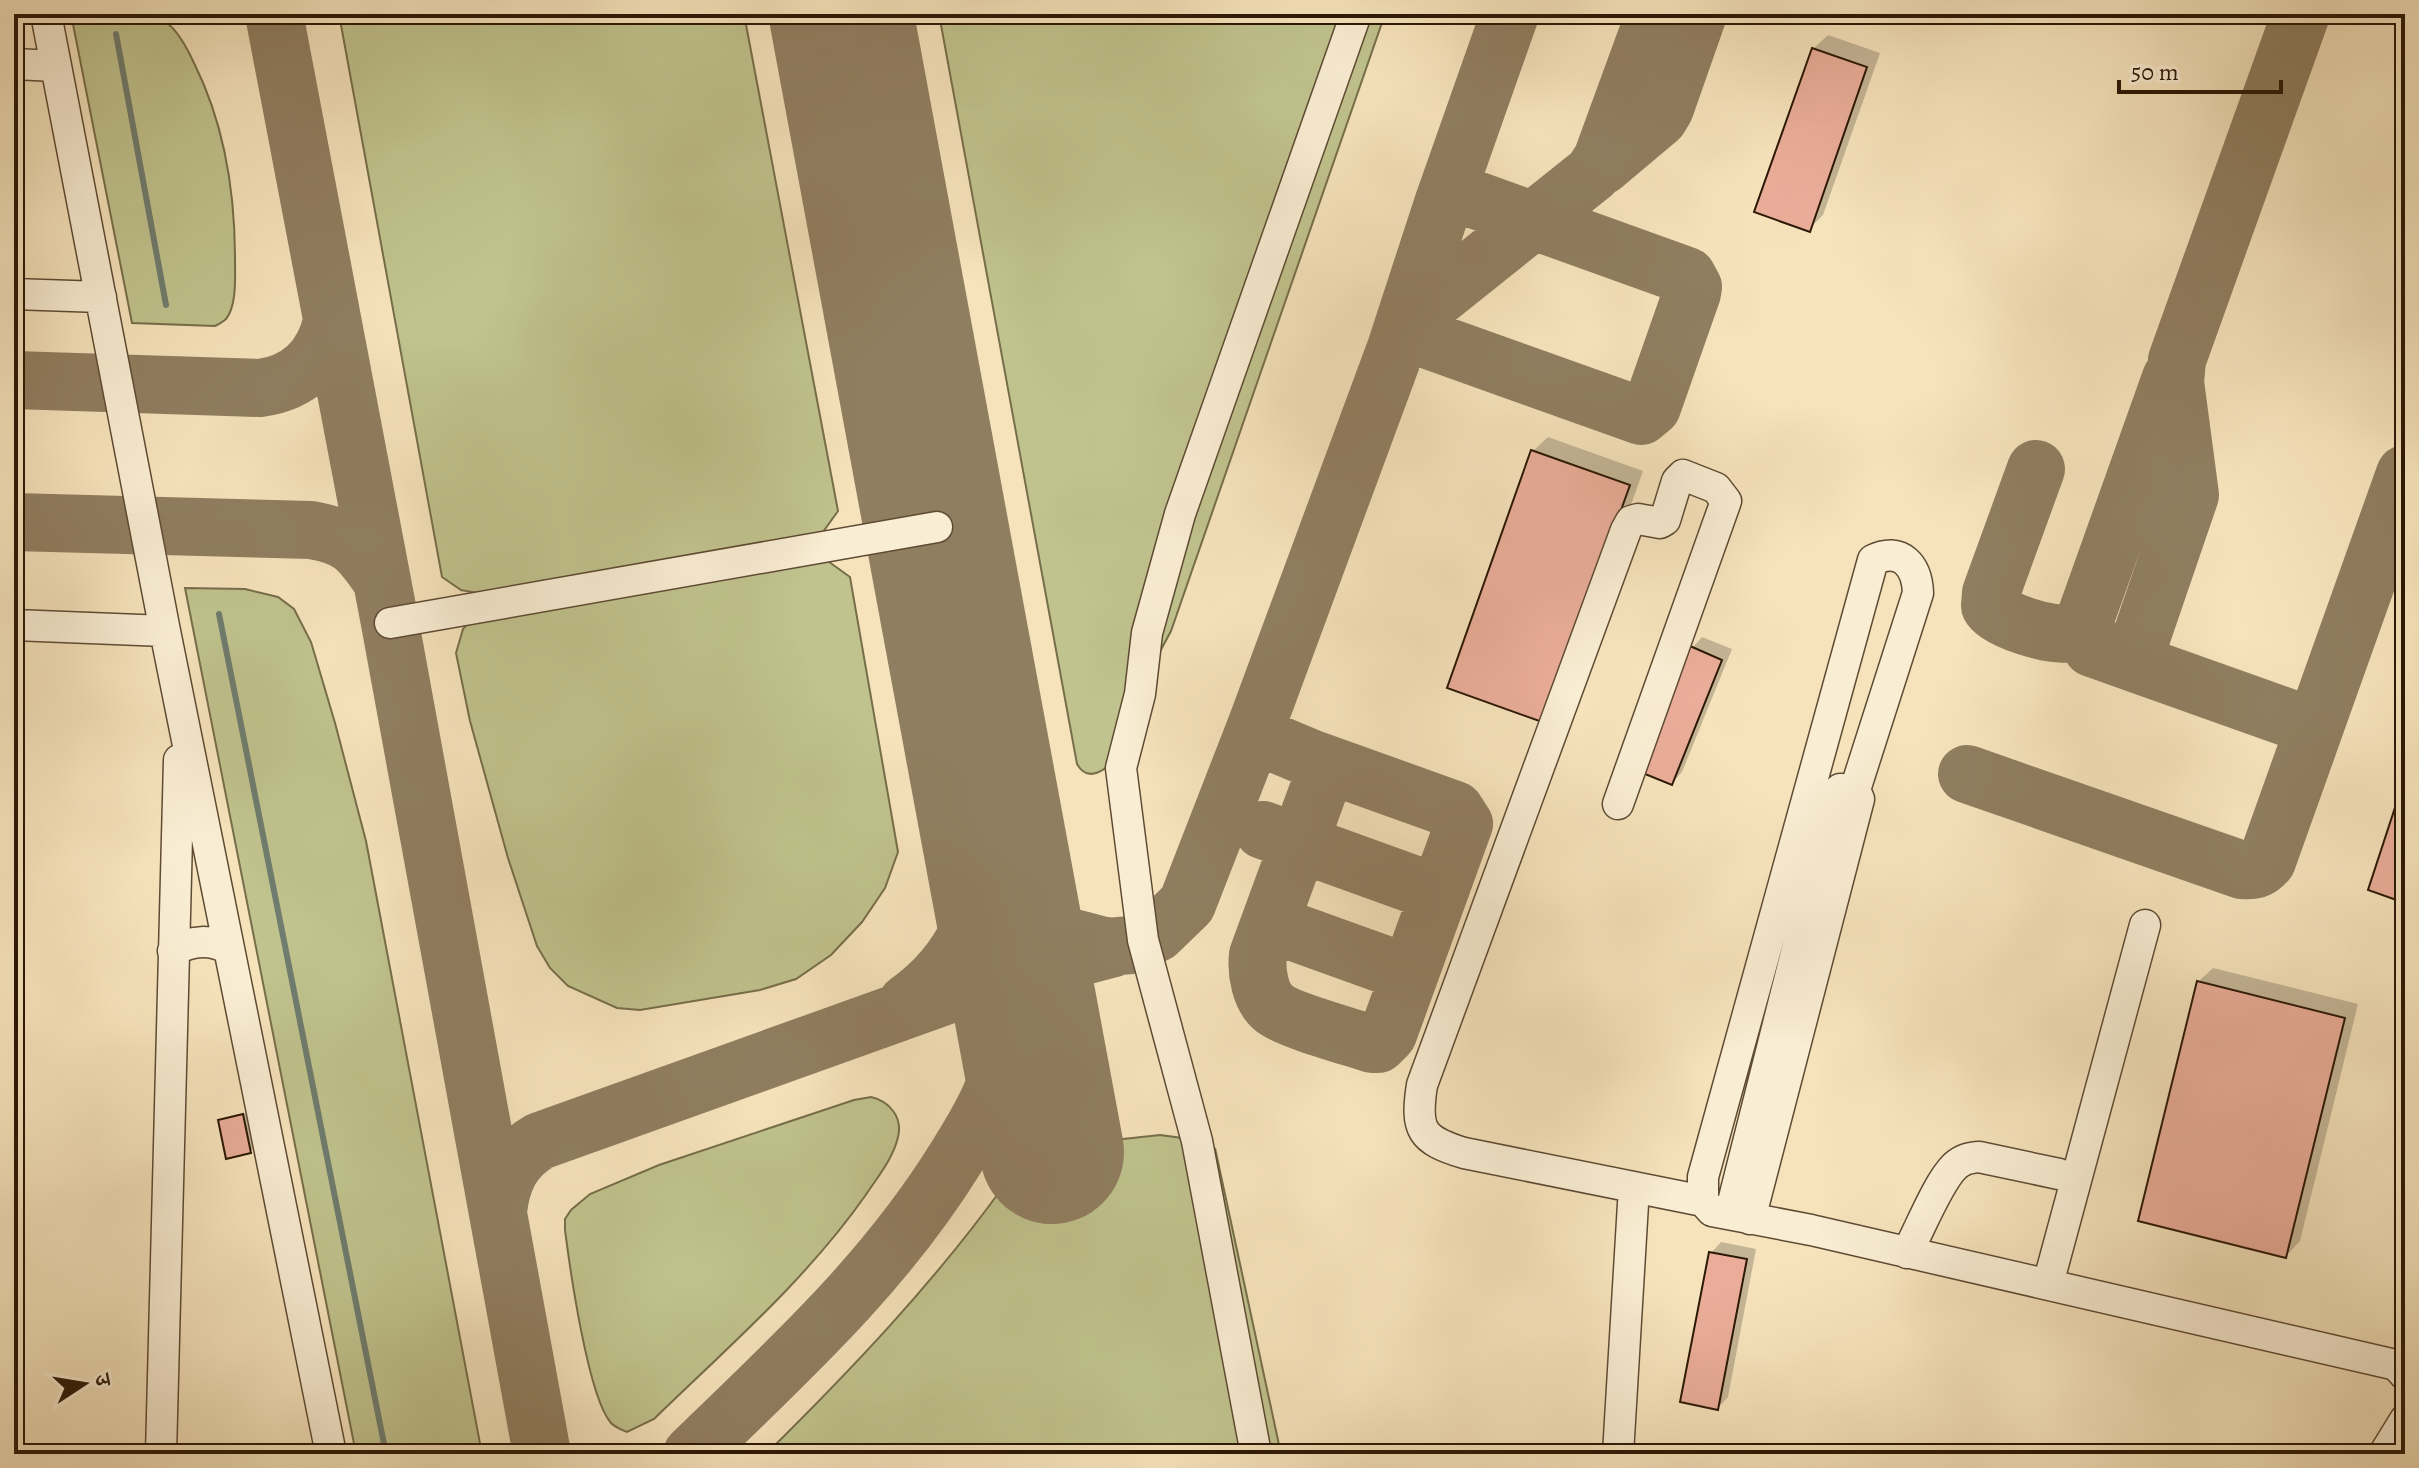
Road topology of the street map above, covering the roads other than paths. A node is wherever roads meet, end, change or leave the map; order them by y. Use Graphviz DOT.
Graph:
graph roads {
  1 [pos="46,14"];
  2 [pos="1356,14"];
  3 [pos="14,64"];
  4 [pos="56,66"];
  5 [pos="14,294"];
  6 [pos="101,297"];
  7 [pos="937,527"];
  8 [pos="390,623"];
  9 [pos="14,625"];
  10 [pos="165,631"];
  11 [pos="180,706"];
  12 [pos="1618,804"];
  13 [pos="2145,925"];
  14 [pos="229,949"];
  15 [pos="173,951"];
  16 [pos="2059,1174"];
  17 [pos="1634,1187"];
  18 [pos="1703,1201"];
  19 [pos="1740,1217"];
  20 [pos="1907,1253"];
  21 [pos="2048,1284"];
  22 [pos="2402,1367"];
  23 [pos="2405,1420"];
  24 [pos="161,1454"];
  25 [pos="331,1454"];
  26 [pos="1256,1454"];
  27 [pos="1618,1454"];
  28 [pos="2384,1454"];
  1 -- 4 [label="lane"];
  2 -- 26 [label="lane"];
  3 -- 4 [label="lane"];
  4 -- 6 [label="lane"];
  5 -- 6 [label="lane"];
  6 -- 10 [label="lane"];
  7 -- 8 [label="lane"];
  9 -- 10 [label="lane"];
  10 -- 11 [label="lane"];
  11 -- 14 [label="lane"];
  11 -- 15 [label="lane"];
  12 -- 17 [label="lane"];
  13 -- 21 [label="lane"];
  14 -- 15 [label="lane"];
  14 -- 25 [label="lane"];
  15 -- 24 [label="lane"];
  16 -- 20 [label="lane"];
  17 -- 18 [label="lane"];
  17 -- 27 [label="lane"];
  18 -- 19 [label="lane"];
  18 -- 19 [label="lane"];
  19 -- 20 [label="lane"];
  20 -- 21 [label="lane"];
  21 -- 22 [label="lane"];
  23 -- 28 [label="lane"];
}
